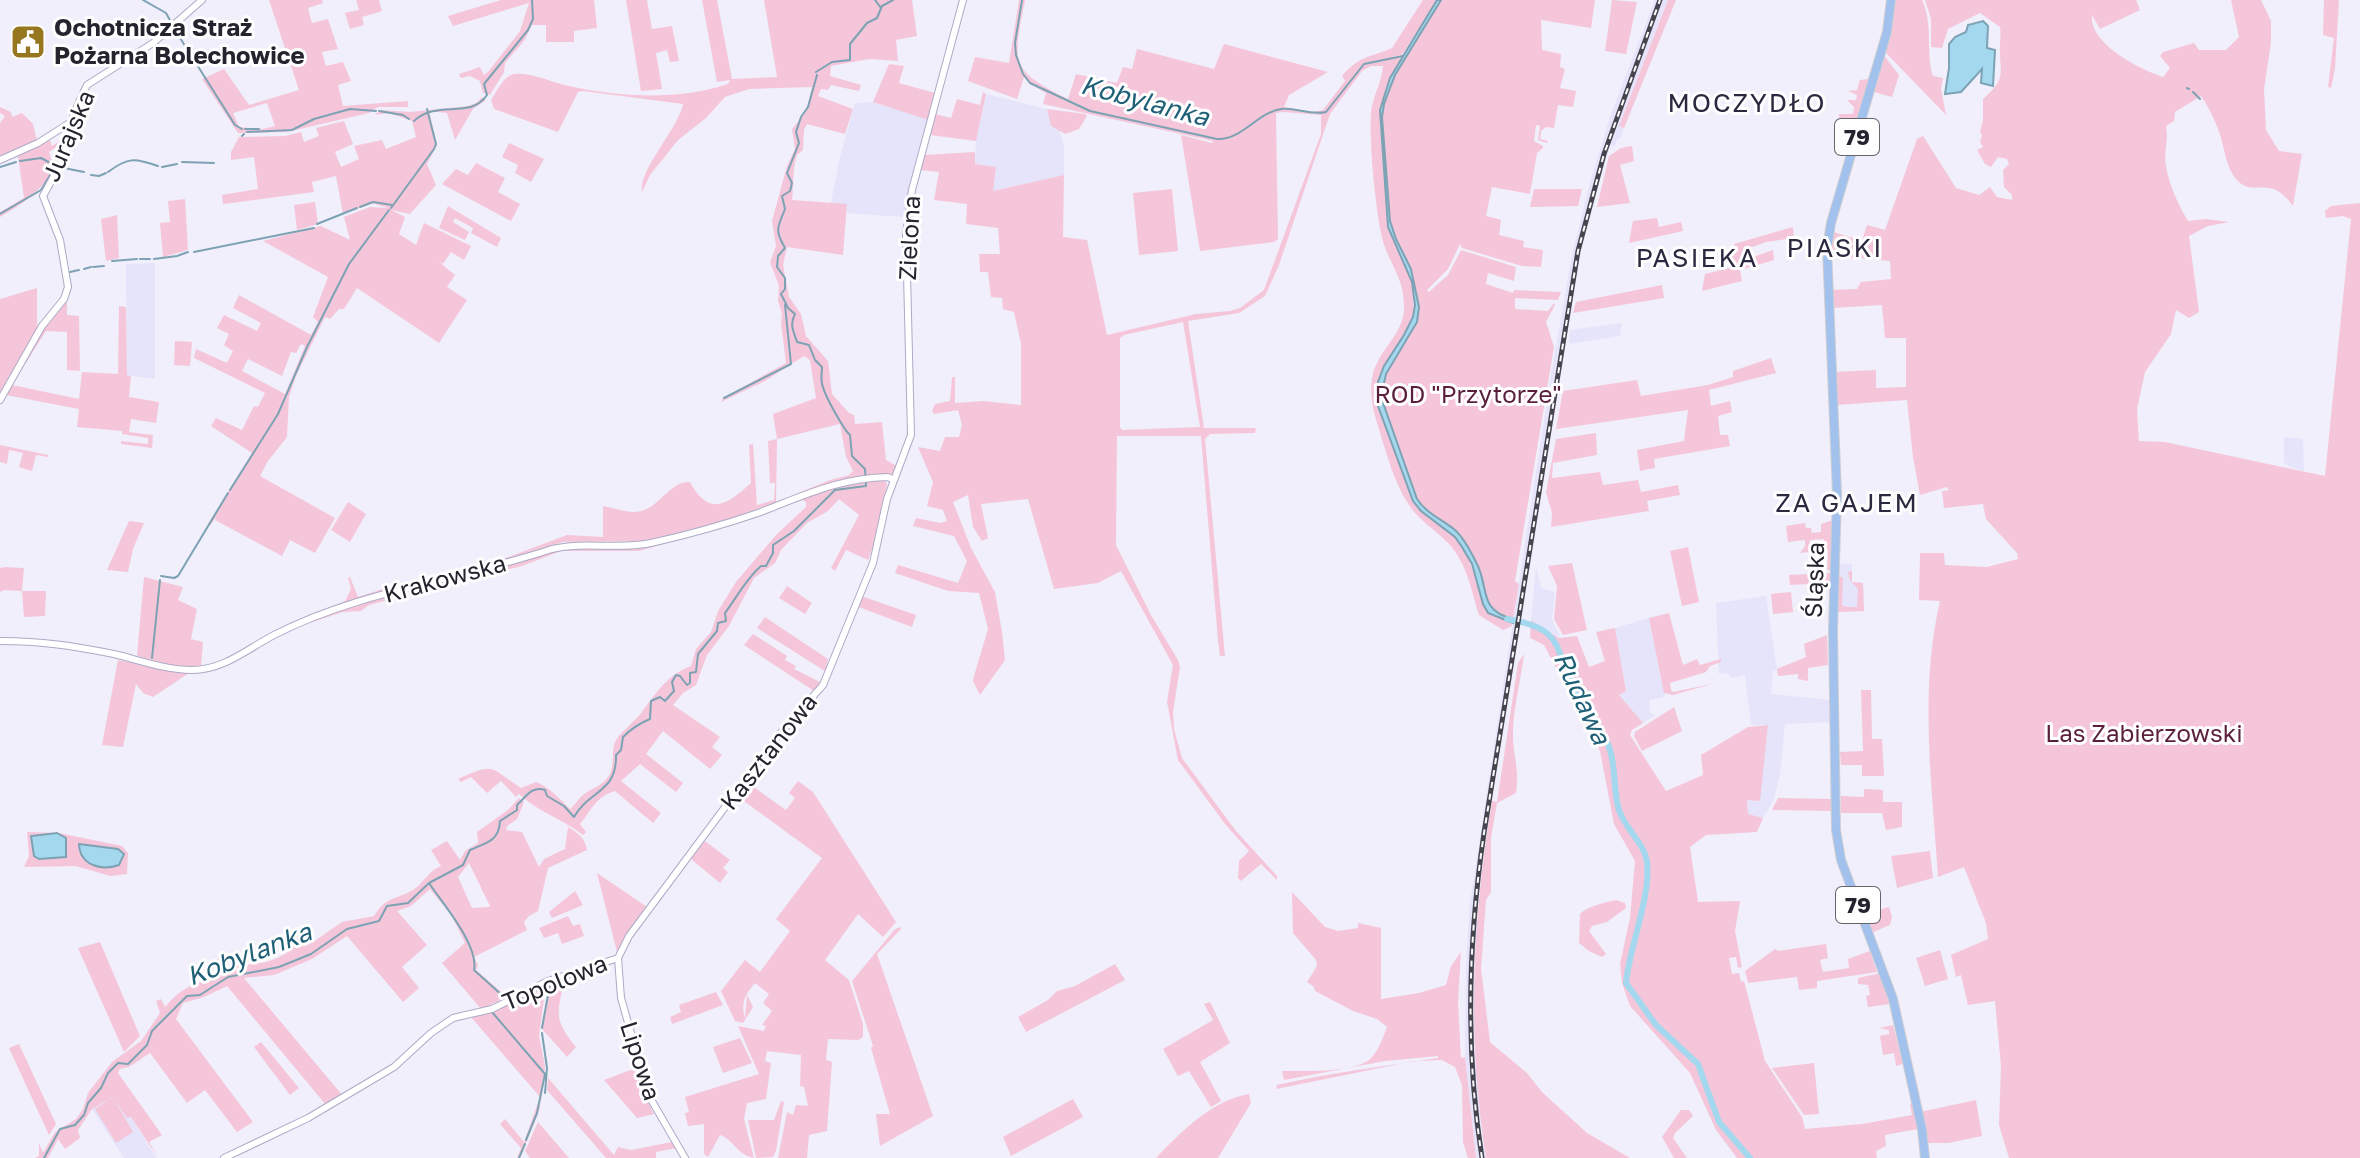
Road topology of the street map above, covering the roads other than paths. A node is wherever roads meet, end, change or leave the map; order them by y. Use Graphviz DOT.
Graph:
graph roads {
  1 [pos="202,0"];
  2 [pos="963,0"];
  3 [pos="1891,0"];
  4 [pos="71,122"];
  5 [pos="0,160"];
  6 [pos="0,400"];
  7 [pos="894,480"];
  8 [pos="0,641"];
  9 [pos="618,958"];
  10 [pos="685,1157"];
  11 [pos="224,1158"];
  12 [pos="1925,1158"];
  1 -- 4 [label="street, Jurajska"];
  2 -- 7 [label="street, Zielona"];
  3 -- 12 [label="main road, Śląska / 79"];
  4 -- 5 [label="street"];
  4 -- 6 [label="street, Jurajska"];
  7 -- 8 [label="street, Krakowska"];
  7 -- 9 [label="street, Kasztanowa"];
  9 -- 10 [label="street, Lipowa"];
  9 -- 11 [label="street, Topolowa"];
}
